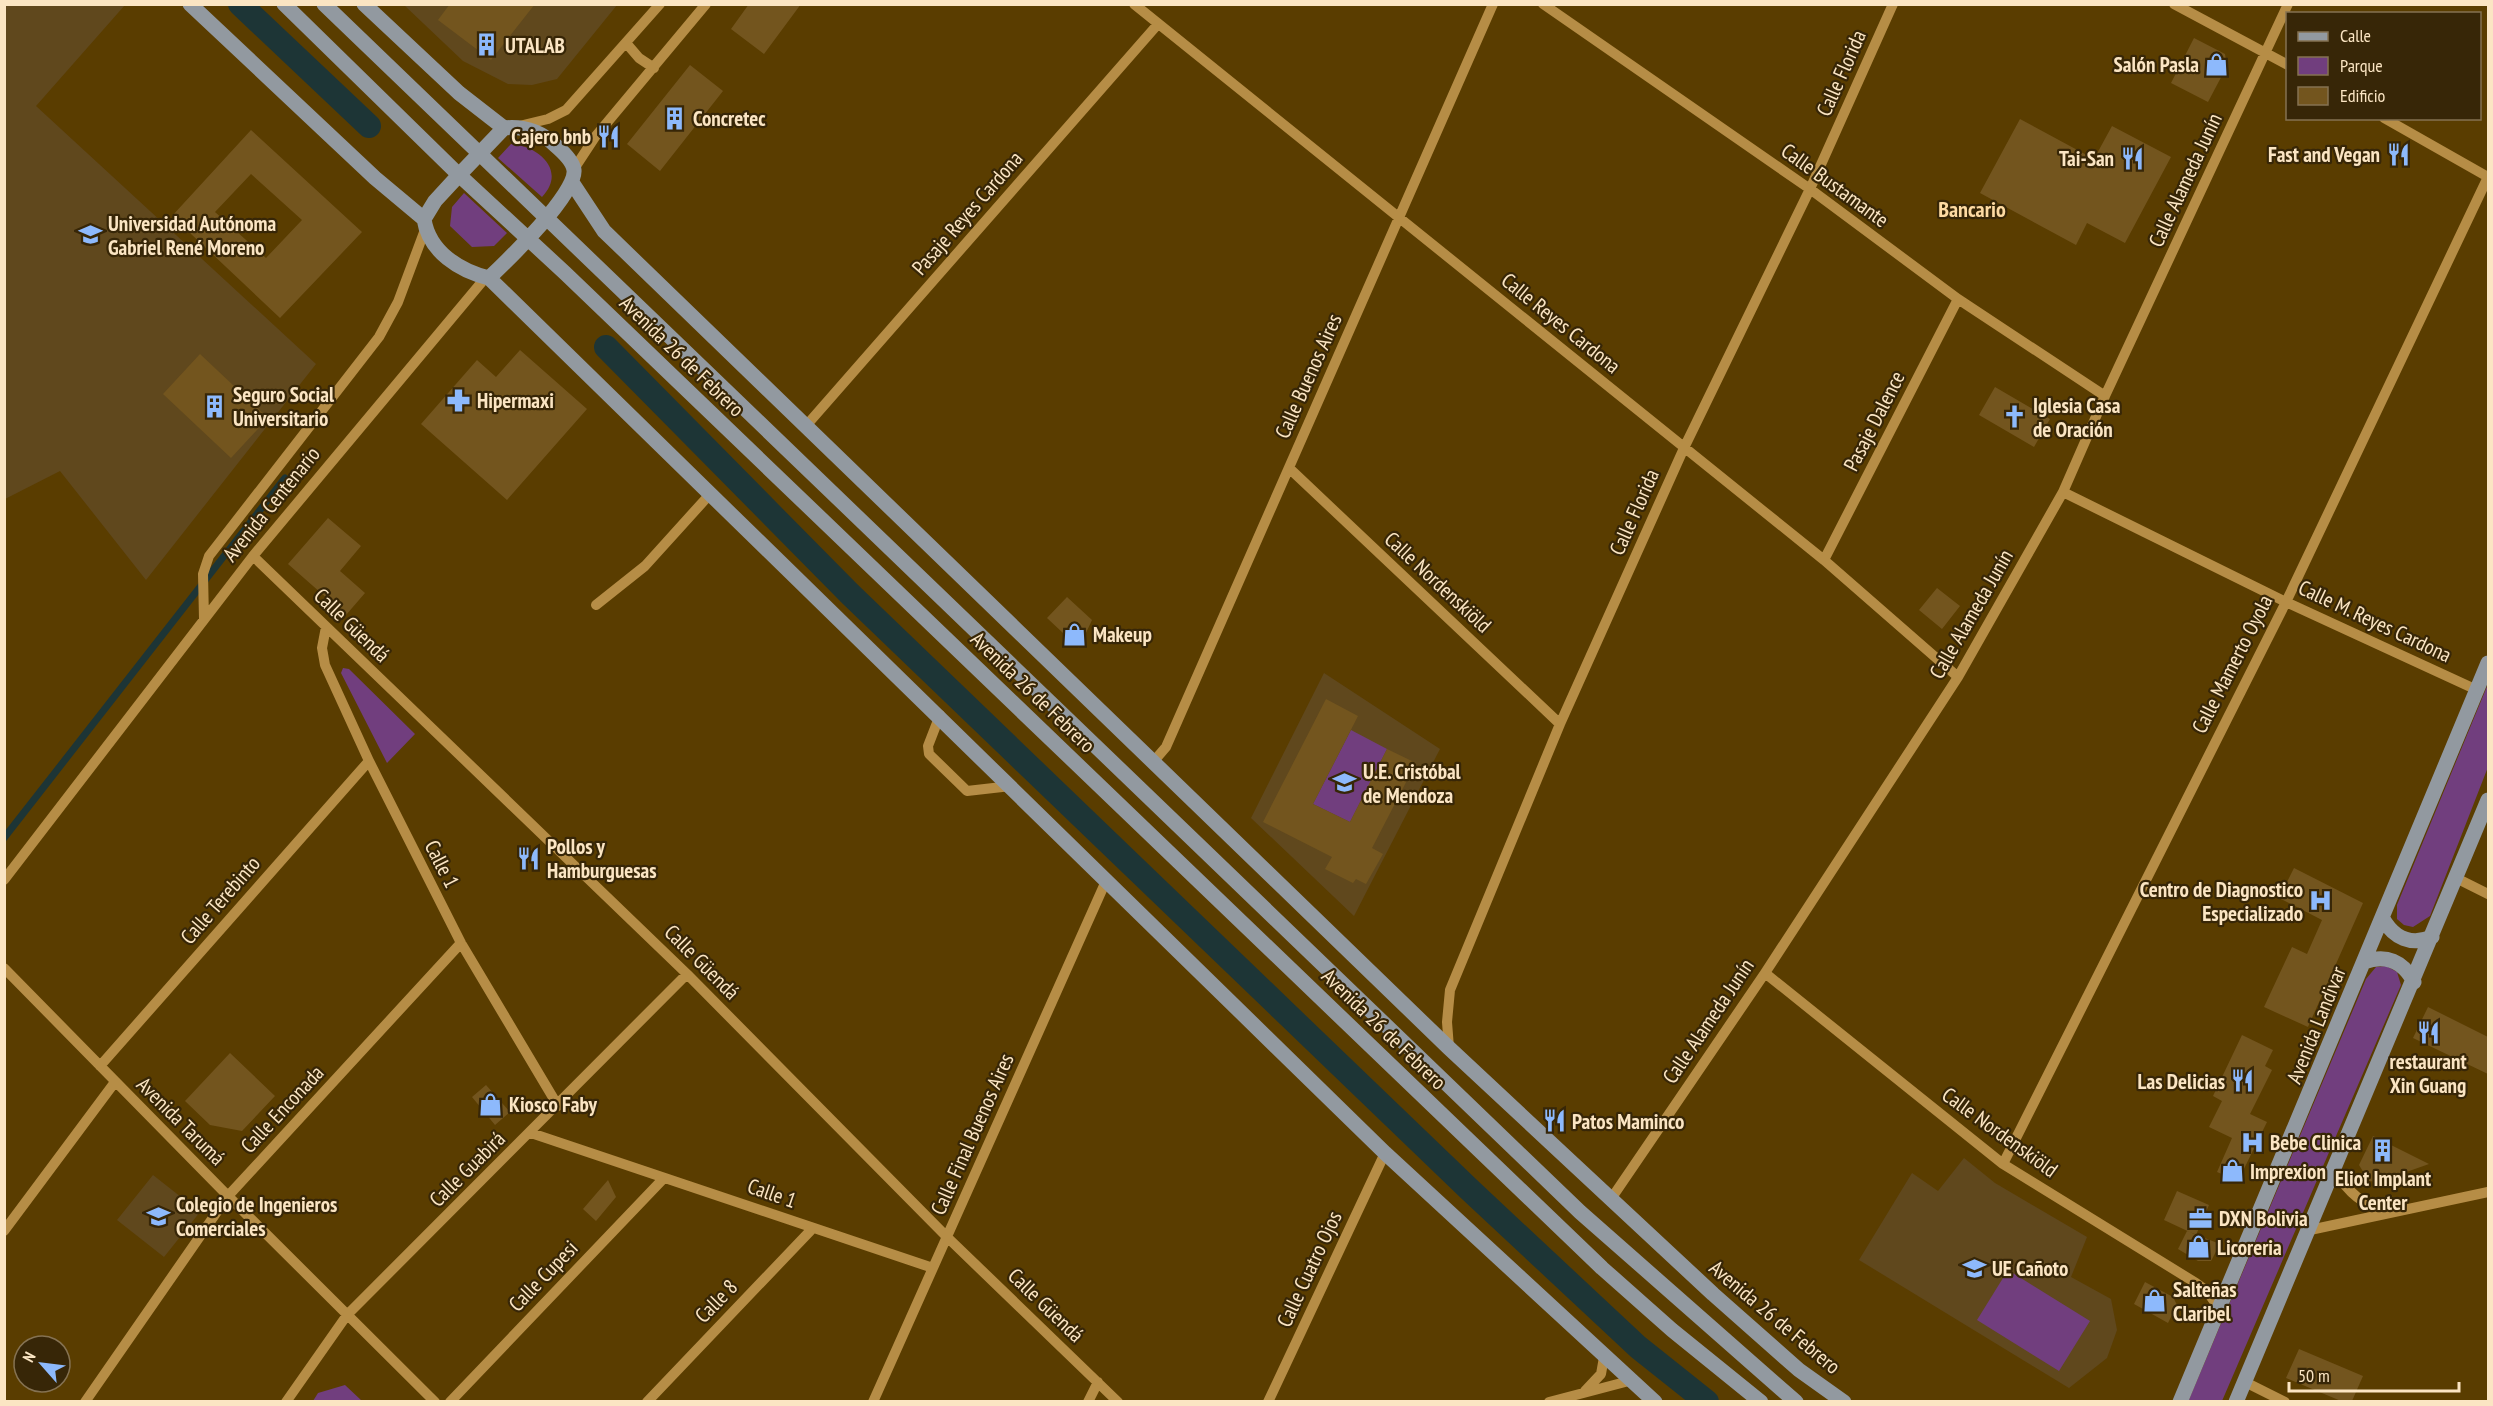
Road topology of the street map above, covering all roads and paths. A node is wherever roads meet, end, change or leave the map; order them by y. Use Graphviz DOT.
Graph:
graph roads {
  1 [pos="190,4"];
  2 [pos="284,4"];
  3 [pos="324,4"];
  4 [pos="364,4"];
  5 [pos="660,4"];
  6 [pos="706,4"];
  7 [pos="1134,4"];
  8 [pos="1493,4"];
  9 [pos="1543,4"];
  10 [pos="1893,4"];
  11 [pos="2174,4"];
  12 [pos="2288,4"];
  13 [pos="1158,24"];
  14 [pos="627,44"];
  15 [pos="2266,53"];
  16 [pos="2286,64"];
  17 [pos="654,68"];
  18 [pos="2388,120"];
  19 [pos="511,127"];
  20 [pos="479,153"];
  21 [pos="459,175"];
  22 [pos="574,176"];
  23 [pos="2488,177"];
  24 [pos="1810,189"];
  25 [pos="1400,217"];
  26 [pos="545,220"];
  27 [pos="425,223"];
  28 [pos="527,239"];
  29 [pos="488,277"];
  30 [pos="1958,299"];
  31 [pos="2105,396"];
  32 [pos="805,427"];
  33 [pos="1684,448"];
  34 [pos="1289,468"];
  35 [pos="2063,492"];
  36 [pos="711,493"];
  37 [pos="253,556"];
  38 [pos="1824,561"];
  39 [pos="2286,602"];
  40 [pos="596,605"];
  41 [pos="204,619"];
  42 [pos="326,627"];
  43 [pos="2488,663"];
  44 [pos="1958,677"];
  45 [pos="2477,690"];
  46 [pos="940,715"];
  47 [pos="1560,724"];
  48 [pos="369,761"];
  49 [pos="1154,761"];
  50 [pos="1011,786"];
  51 [pos="2488,800"];
  52 [pos="2456,878"];
  53 [pos="4,880"];
  54 [pos="1106,881"];
  55 [pos="2488,894"];
  56 [pos="2384,919"];
  57 [pos="2432,937"];
  58 [pos="461,943"];
  59 [pos="2364,962"];
  60 [pos="4,968"];
  61 [pos="1764,973"];
  62 [pos="687,974"];
  63 [pos="2414,981"];
  64 [pos="1449,1048"];
  65 [pos="100,1066"];
  66 [pos="115,1082"];
  67 [pos="558,1106"];
  68 [pos="531,1133"];
  69 [pos="1385,1153"];
  70 [pos="2003,1164"];
  71 [pos="2334,1171"];
  72 [pos="664,1178"];
  73 [pos="2488,1192"];
  74 [pos="228,1196"];
  75 [pos="1611,1199"];
  76 [pos="2394,1212"];
  77 [pos="813,1228"];
  78 [pos="2310,1230"];
  79 [pos="4,1231"];
  80 [pos="947,1237"];
  81 [pos="933,1268"];
  82 [pos="2220,1310"];
  83 [pos="347,1315"];
  84 [pos="1604,1358"];
  85 [pos="1629,1380"];
  86 [pos="1098,1382"];
  87 [pos="2245,1382"];
  88 [pos="1585,1392"];
  89 [pos="85,1401"];
  90 [pos="286,1401"];
  91 [pos="435,1401"];
  92 [pos="450,1401"];
  93 [pos="647,1401"];
  94 [pos="873,1401"];
  95 [pos="1088,1401"];
  96 [pos="1118,1401"];
  97 [pos="1268,1401"];
  98 [pos="1549,1401"];
  99 [pos="1655,1401"];
  100 [pos="1761,1401"];
  101 [pos="1796,1401"];
  102 [pos="1844,1401"];
  103 [pos="2180,1401"];
  104 [pos="2236,1401"];
  105 [pos="2285,1401"];
  1 -- 27 [label="main road"];
  2 -- 21 [label="main road, Avenida 26 de Febrero"];
  3 -- 20 [label="main road, Avenida 26 de Febrero"];
  4 -- 19 [label="main road"];
  5 -- 14 [label="street"];
  6 -- 17 [label="street"];
  7 -- 13 [label="street, Calle Reyes Cardona"];
  8 -- 25 [label="street, Calle Buenos Aires"];
  9 -- 24 [label="street, Calle Bustamante"];
  10 -- 24 [label="street, Calle Florida"];
  11 -- 15 [label="street"];
  12 -- 15 [label="street, Calle Alameda Junín"];
  13 -- 25 [label="street, Calle Reyes Cardona"];
  13 -- 32 [label="street, Pasaje Reyes Cardona"];
  14 -- 17 [label="street"];
  14 -- 19 [label="street"];
  15 -- 16 [label="street"];
  15 -- 31 [label="street, Calle Alameda Junín"];
  17 -- 22 [label="street"];
  18 -- 23 [label="street"];
  19 -- 20 [label="main road"];
  19 -- 22 [label="main road, Avenida 26 de Febrero"];
  20 -- 21 [label="main road"];
  20 -- 26 [label="main road, Avenida 26 de Febrero"];
  21 -- 27 [label="main road"];
  21 -- 28 [label="main road, Avenida 26 de Febrero"];
  22 -- 26 [label="main road"];
  22 -- 32 [label="main road, Avenida 26 de Febrero"];
  23 -- 39 [label="street, Calle Mamerto Oyola"];
  24 -- 30 [label="street, Calle Bustamante"];
  24 -- 33 [label="street, Calle Florida"];
  25 -- 33 [label="street, Calle Reyes Cardona"];
  25 -- 34 [label="street, Calle Buenos Aires"];
  26 -- 28 [label="main road"];
  26 -- 101 [label="main road, Avenida 26 de Febrero"];
  27 -- 29 [label="main road"];
  27 -- 41 [label="street, Avenida Centenario"];
  28 -- 29 [label="main road"];
  28 -- 100 [label="main road, Avenida 26 de Febrero"];
  29 -- 36 [label="main road"];
  29 -- 37 [label="street, Avenida Centenario"];
  30 -- 31 [label="street, Calle Bustamante"];
  30 -- 38 [label="street, Pasaje Dalence"];
  31 -- 35 [label="street, Calle Alameda Junín"];
  32 -- 49 [label="main road, Avenida 26 de Febrero"];
  33 -- 38 [label="street, Calle Reyes Cardona"];
  33 -- 47 [label="street, Calle Florida"];
  34 -- 47 [label="street, Calle Nordenskiöld"];
  34 -- 49 [label="street, Calle Buenos Aires"];
  35 -- 39 [label="street, Calle M. Reyes Cardona"];
  35 -- 44 [label="street, Calle Alameda Junín"];
  36 -- 40 [label="street"];
  36 -- 46 [label="main road"];
  37 -- 41 [label="street, Avenida Centenario"];
  37 -- 42 [label="street, Calle Güendá"];
  38 -- 44 [label="street, Calle Reyes Cardona"];
  39 -- 45 [label="street, Calle M. Reyes Cardona"];
  39 -- 70 [label="street, Calle Mamerto Oyola"];
  41 -- 53 [label="street, Avenida Centenario"];
  42 -- 48 [label="street, Calle 1"];
  42 -- 62 [label="street, Calle Güendá"];
  43 -- 45 [label="main road, Avenida Landivar"];
  44 -- 61 [label="street, Calle Alameda Junín"];
  45 -- 56 [label="main road, Avenida Landivar"];
  46 -- 50 [label="main road"];
  46 -- 50 [label="street"];
  47 -- 64 [label="street, Calle Florida"];
  48 -- 58 [label="street, Calle 1"];
  48 -- 65 [label="street, Calle Terebinto"];
  49 -- 64 [label="main road, Avenida 26 de Febrero"];
  50 -- 54 [label="main road"];
  51 -- 52 [label="main road"];
  52 -- 55 [label="street"];
  52 -- 57 [label="main road"];
  54 -- 69 [label="main road"];
  54 -- 80 [label="street, Calle Final Buenos Aires"];
  56 -- 57 [label="main road"];
  56 -- 59 [label="main road, Avenida Landivar"];
  57 -- 63 [label="main road"];
  58 -- 67 [label="street, Calle 1"];
  58 -- 74 [label="street, Calle Enconada"];
  59 -- 63 [label="main road"];
  59 -- 82 [label="main road, Avenida Landivar"];
  60 -- 65 [label="street, Avenida Tarumá"];
  61 -- 70 [label="street, Calle Nordenskiöld"];
  61 -- 75 [label="street, Calle Alameda Junín"];
  62 -- 67 [label="street, Calle Guabirá"];
  62 -- 80 [label="street, Calle Güendá"];
  63 -- 71 [label="main road"];
  64 -- 75 [label="main road, Avenida 26 de Febrero"];
  65 -- 66 [label="street, Avenida Tarumá"];
  66 -- 74 [label="street, Avenida Tarumá"];
  66 -- 79 [label="street"];
  67 -- 68 [label="street, Calle Guabirá"];
  68 -- 72 [label="street, Calle 1"];
  68 -- 83 [label="street, Calle Guabirá"];
  69 -- 84 [label="main road"];
  69 -- 97 [label="street, Calle Cuatro Ojos"];
  70 -- 82 [label="street, Calle Nordenskiöld"];
  71 -- 76 [label="street"];
  71 -- 78 [label="main road"];
  72 -- 77 [label="street, Calle 1"];
  72 -- 92 [label="street, Calle Cupesi"];
  73 -- 76 [label="street"];
  74 -- 83 [label="street, Avenida Tarumá"];
  74 -- 89 [label="street, Calle Enconada"];
  75 -- 102 [label="main road, Avenida 26 de Febrero"];
  76 -- 78 [label="street"];
  77 -- 81 [label="street, Calle 1"];
  77 -- 93 [label="street, Calle 8"];
  78 -- 87 [label="main road"];
  80 -- 81 [label="street, Calle Final Buenos Aires"];
  80 -- 86 [label="street, Calle Güendá"];
  81 -- 94 [label="street, Calle Final Buenos Aires"];
  82 -- 103 [label="main road, Avenida Landivar"];
  83 -- 90 [label="street, Calle Guabirá"];
  83 -- 91 [label="street, Avenida Tarumá"];
  84 -- 85 [label="main road"];
  84 -- 88 [label="street"];
  85 -- 88 [label="street"];
  85 -- 99 [label="main road"];
  86 -- 95 [label="street"];
  86 -- 96 [label="street, Calle Güendá"];
  87 -- 104 [label="main road"];
  87 -- 105 [label="street"];
  88 -- 98 [label="street"];
}
